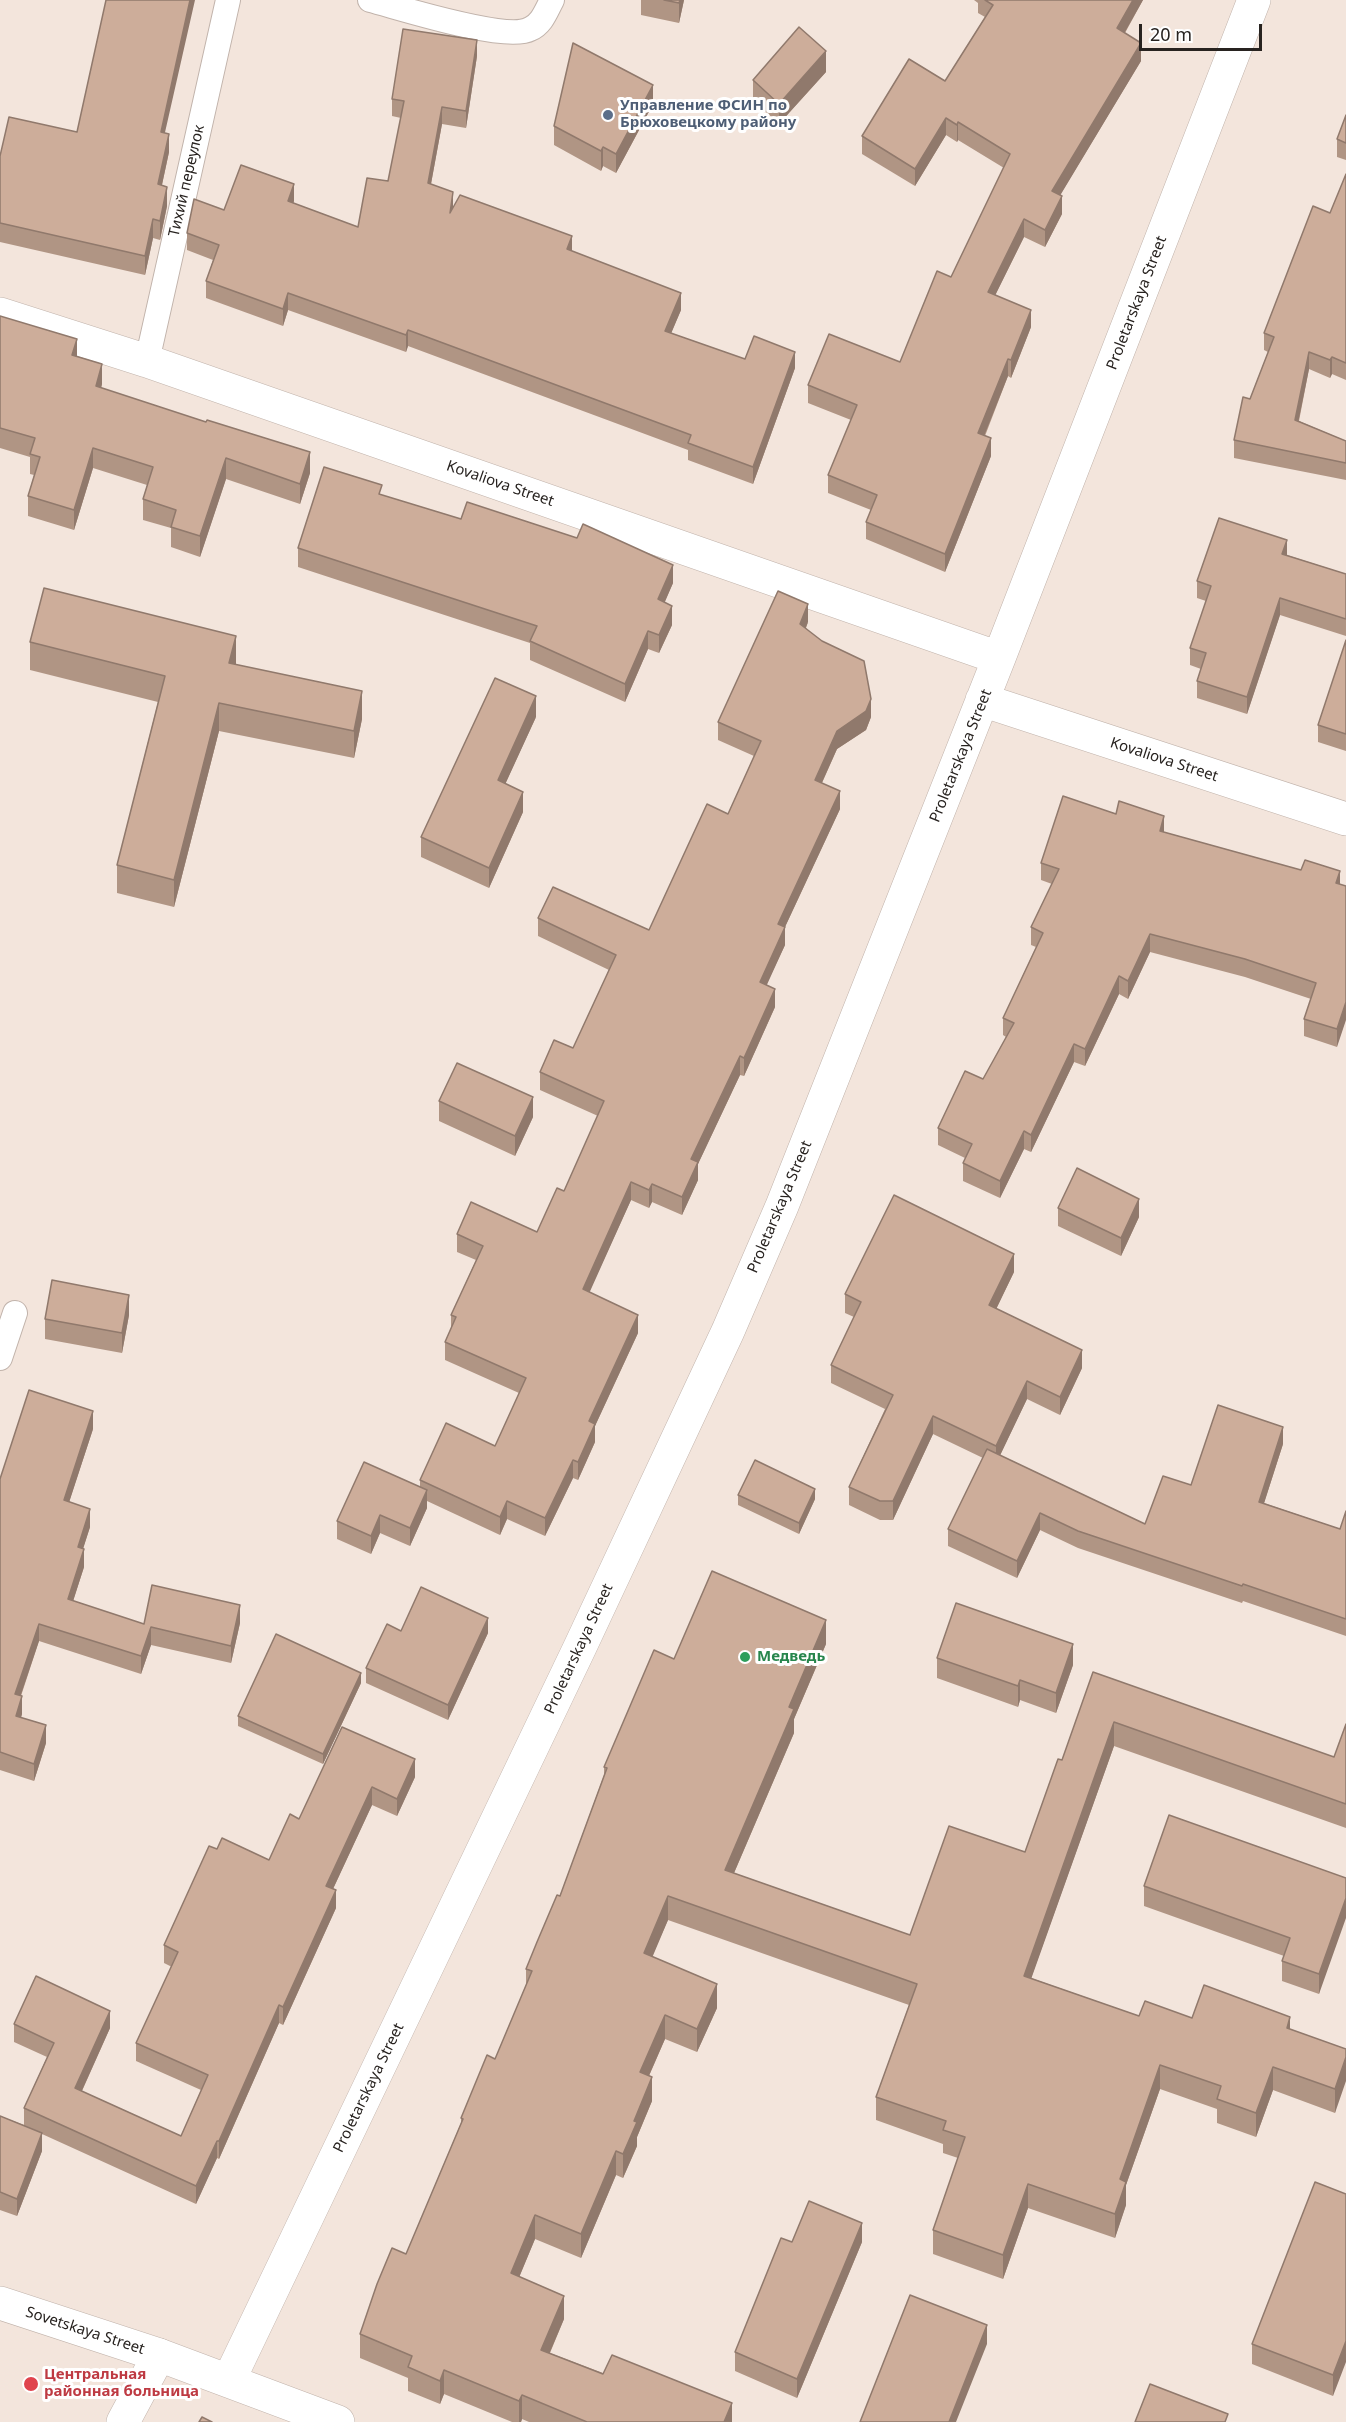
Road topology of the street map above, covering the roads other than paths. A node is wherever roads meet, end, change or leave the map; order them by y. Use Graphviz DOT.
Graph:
graph roads {
  1 [pos="228,0"];
  2 [pos="370,0"];
  3 [pos="552,0"];
  4 [pos="1254,0"];
  5 [pos="0,314"];
  6 [pos="147,361"];
  7 [pos="999,658"];
  8 [pos="982,700"];
  9 [pos="1346,819"];
  10 [pos="15,1313"];
  11 [pos="0,1358"];
  12 [pos="0,2303"];
  13 [pos="159,2355"];
  14 [pos="229,2380"];
  15 [pos="123,2422"];
  16 [pos="338,2422"];
  1 -- 6 [label="lane, Тихий переулок"];
  2 -- 3 [label="lane"];
  4 -- 7 [label="street, Proletarskaya Street"];
  5 -- 6 [label="street, Kovaliova Street"];
  6 -- 7 [label="street, Kovaliova Street"];
  7 -- 8 [label="street, Proletarskaya Street"];
  8 -- 9 [label="street, Kovaliova Street"];
  8 -- 14 [label="street, Proletarskaya Street"];
  10 -- 11 [label="lane"];
  12 -- 13 [label="street, Sovetskaya Street"];
  13 -- 14 [label="street, Sovetskaya Street"];
  13 -- 15 [label="street"];
  14 -- 16 [label="street, Sovetskaya Street"];
}
